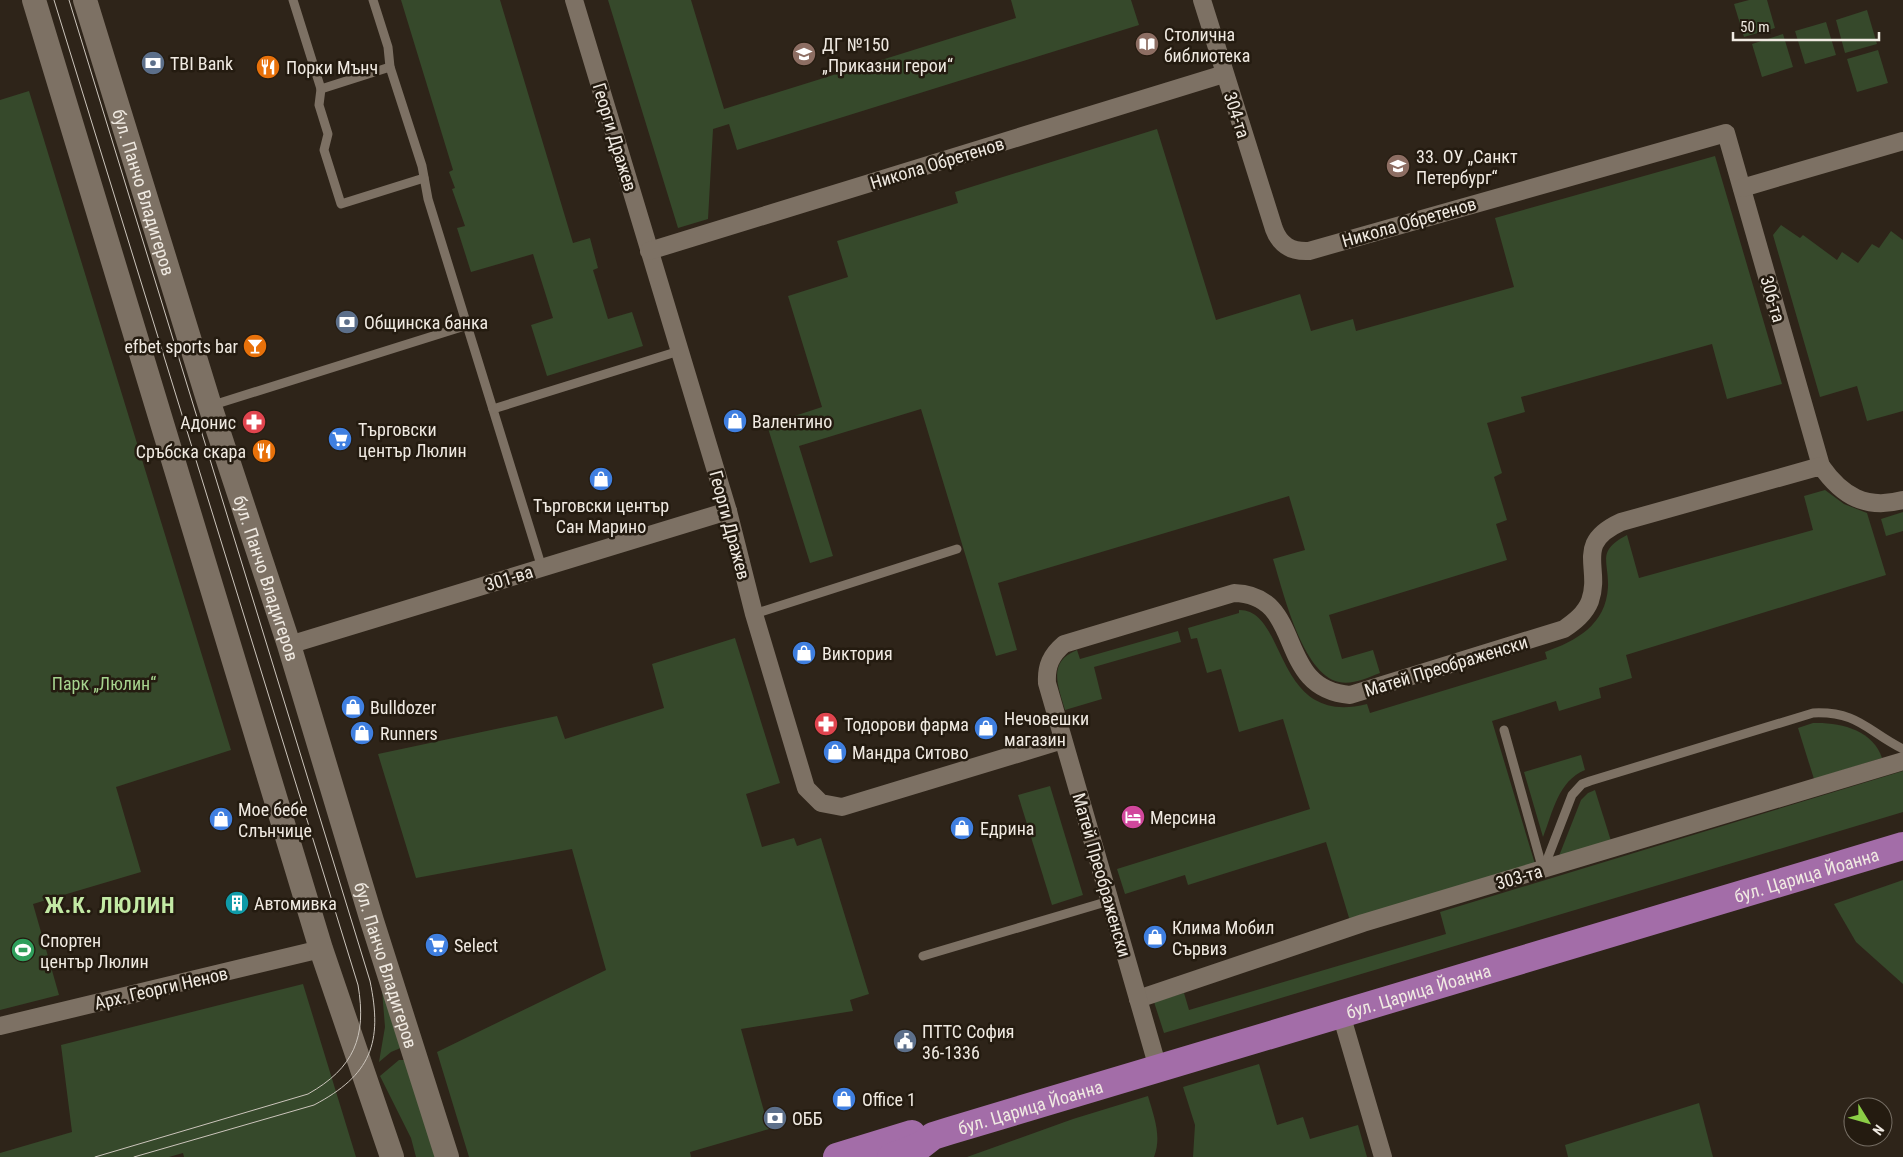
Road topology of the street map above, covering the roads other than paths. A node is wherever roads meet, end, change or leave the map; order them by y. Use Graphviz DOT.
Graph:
graph roads {
  1 [pos="34,0"];
  2 [pos="85,0"];
  3 [pos="293,0"];
  4 [pos="373,0"];
  5 [pos="574,0"];
  6 [pos="1202,0"];
  7 [pos="390,67"];
  8 [pos="1224,74"];
  9 [pos="321,89"];
  10 [pos="1726,133"];
  11 [pos="1903,141"];
  12 [pos="424,178"];
  13 [pos="1742,188"];
  14 [pos="1274,229"];
  15 [pos="649,251"];
  16 [pos="468,325"];
  17 [pos="679,351"];
  18 [pos="210,406"];
  19 [pos="493,409"];
  20 [pos="1821,466"];
  21 [pos="1903,500"];
  22 [pos="728,511"];
  23 [pos="956,549"];
  24 [pos="542,568"];
  25 [pos="754,614"];
  26 [pos="289,645"];
  27 [pos="1504,730"];
  28 [pos="1063,740"];
  29 [pos="1903,749"];
  30 [pos="1903,761"];
  31 [pos="1903,846"];
  32 [pos="1543,870"];
  33 [pos="1109,900"];
  34 [pos="321,949"];
  35 [pos="923,956"];
  36 [pos="1138,999"];
  37 [pos="1341,1014"];
  38 [pos="0,1026"];
  39 [pos="1158,1068"];
  40 [pos="933,1136"];
  41 [pos="392,1157"];
  42 [pos="447,1157"];
  43 [pos="837,1157"];
  44 [pos="891,1157"];
  45 [pos="1383,1157"];
  1 -- 34 [label="main road"];
  2 -- 18 [label="main road, бул. Панчо Владигеров"];
  3 -- 9 [label="lane"];
  4 -- 7 [label="lane"];
  5 -- 15 [label="street, Георги Дражев"];
  6 -- 8 [label="street, 304-та"];
  7 -- 9 [label="lane"];
  7 -- 12 [label="lane"];
  8 -- 14 [label="street, 304-та"];
  8 -- 15 [label="street, Никола Обретенов"];
  9 -- 12 [label="lane"];
  10 -- 13 [label="street, 306-та"];
  10 -- 14 [label="street, Никола Обретенов"];
  11 -- 13 [label="street"];
  12 -- 16 [label="lane"];
  13 -- 20 [label="street, 306-та"];
  15 -- 17 [label="street, Георги Дражев"];
  16 -- 18 [label="lane"];
  16 -- 19 [label="lane"];
  17 -- 19 [label="lane"];
  17 -- 22 [label="street, Георги Дражев"];
  18 -- 26 [label="main road, бул. Панчо Владигеров"];
  19 -- 24 [label="lane"];
  20 -- 21 [label="street"];
  20 -- 28 [label="street, Матей Преображенски"];
  22 -- 24 [label="street, 301-ва"];
  22 -- 25 [label="street, Георги Дражев"];
  23 -- 25 [label="lane"];
  24 -- 26 [label="street, 301-ва"];
  25 -- 28 [label="street, Георги Дражев"];
  26 -- 42 [label="main road, бул. Панчо Владигеров"];
  27 -- 32 [label="lane"];
  28 -- 33 [label="street, Матей Преображенски"];
  29 -- 32 [label="lane"];
  30 -- 32 [label="street, 303-та"];
  31 -- 37 [label="main road, бул. Царица Йоанна"];
  32 -- 36 [label="street, 303-та"];
  33 -- 35 [label="lane"];
  33 -- 36 [label="street, Матей Преображенски"];
  34 -- 38 [label="street, Арх. Георги Ненов"];
  34 -- 41 [label="main road"];
  36 -- 39 [label="street, Матей Преображенски"];
  37 -- 39 [label="main road, бул. Царица Йоанна"];
  37 -- 45 [label="street"];
  39 -- 40 [label="main road, бул. Царица Йоанна"];
  40 -- 43 [label="main road, бул. Царица Йоанна"];
  40 -- 44 [label="main road, бул. Царица Йоанна"];
}
